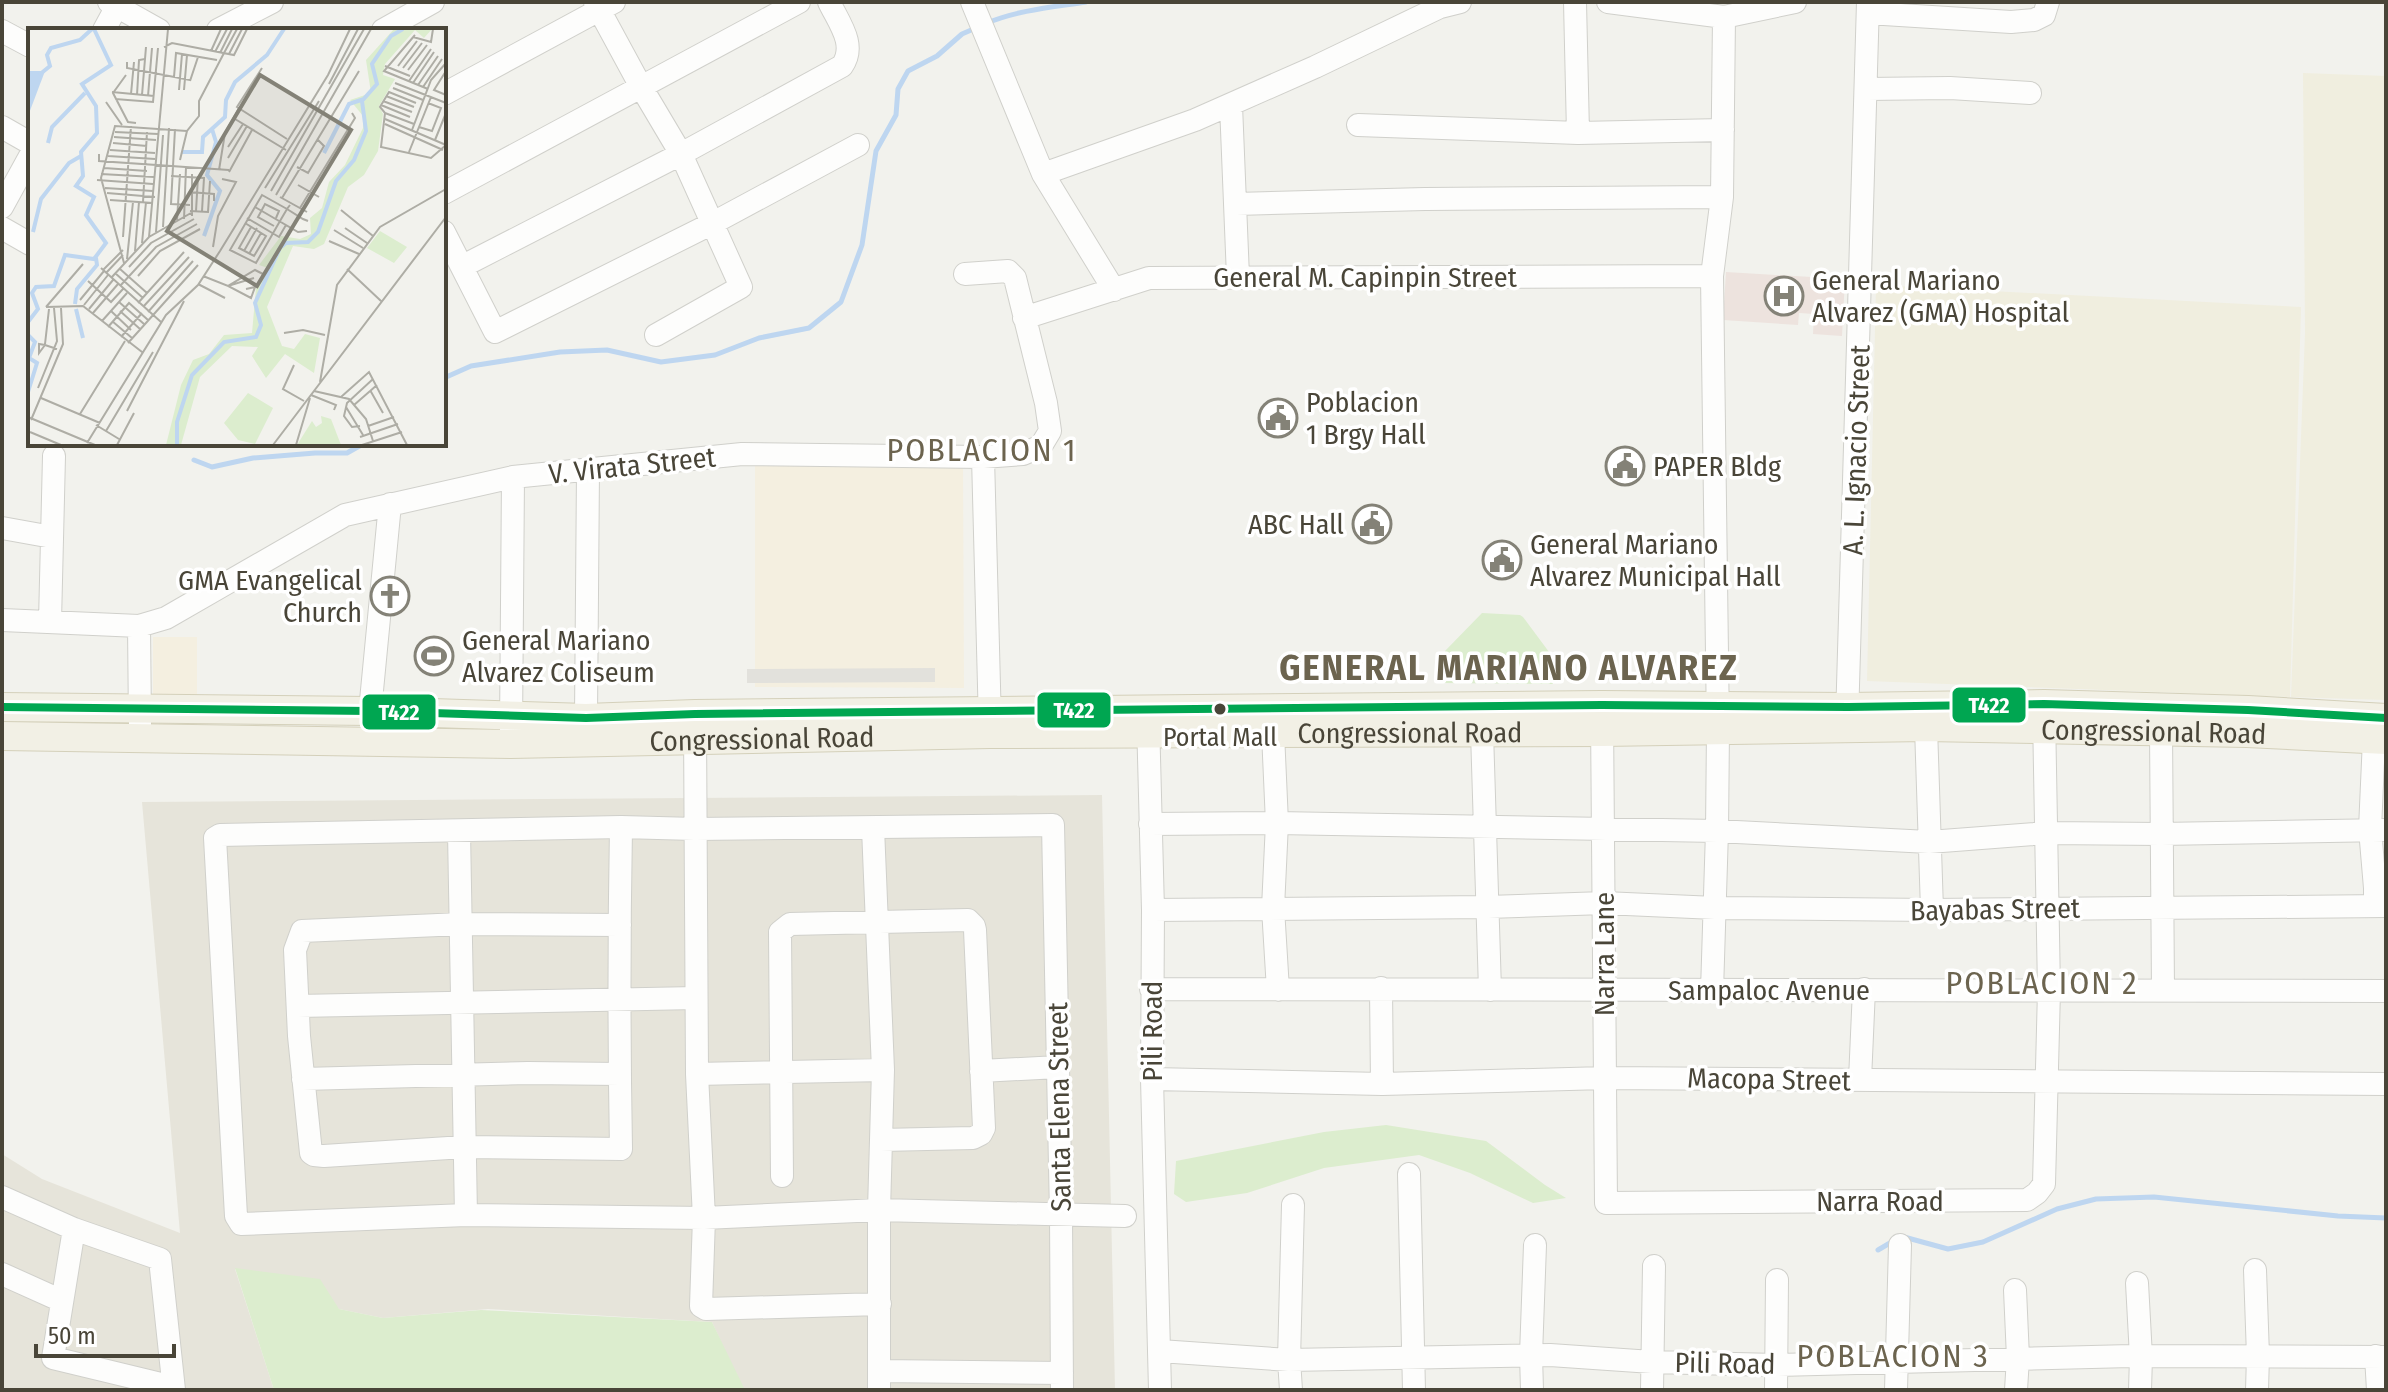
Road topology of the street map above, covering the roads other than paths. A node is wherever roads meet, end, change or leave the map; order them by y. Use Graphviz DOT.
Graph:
graph roads {
  1 [pos="272,2"];
  2 [pos="433,2"];
  3 [pos="799,2"];
  4 [pos="829,2"];
  5 [pos="972,2"];
  6 [pos="1460,2"];
  7 [pos="1575,2"];
  8 [pos="1608,2"];
  9 [pos="1795,2"];
  10 [pos="2048,2"];
  11 [pos="113,4"];
  12 [pos="603,5"];
  13 [pos="1868,8"];
  14 [pos="405,16"];
  15 [pos="1724,17"];
  16 [pos="105,28"];
  17 [pos="155,28"];
  18 [pos="222,28"];
  19 [pos="386,28"];
  20 [pos="2,31"];
  21 [pos="28,45"];
  22 [pos="640,85"];
  23 [pos="1867,89"];
  24 [pos="446,90"];
  25 [pos="2030,93"];
  26 [pos="1231,105"];
  27 [pos="1358,125"];
  28 [pos="2,127"];
  29 [pos="1723,130"];
  30 [pos="1578,133"];
  31 [pos="28,142"];
  32 [pos="858,145"];
  33 [pos="681,154"];
  34 [pos="28,160"];
  35 [pos="1043,174"];
  36 [pos="446,192"];
  37 [pos="1722,197"];
  38 [pos="1236,204"];
  39 [pos="2,207"];
  40 [pos="713,223"];
  41 [pos="2,228"];
  42 [pos="446,236"];
  43 [pos="28,243"];
  44 [pos="463,266"];
  45 [pos="965,274"];
  46 [pos="1712,276"];
  47 [pos="1238,277"];
  48 [pos="1114,290"];
  49 [pos="1024,318"];
  50 [pos="656,335"];
  51 [pos="54,456"];
  52 [pos="983,457"];
  53 [pos="588,470"];
  54 [pos="513,477"];
  55 [pos="390,504"];
  56 [pos="2,528"];
  57 [pos="52,537"];
  58 [pos="2,620"];
  59 [pos="50,622"];
  60 [pos="139,626"];
  61 [pos="2,707"];
  62 [pos="140,709"];
  63 [pos="370,711"];
  64 [pos="511,715"];
  65 [pos="2044,716"];
  66 [pos="1847,717"];
  67 [pos="586,718"];
  68 [pos="1602,718"];
  69 [pos="1717,718"];
  70 [pos="1347,720"];
  71 [pos="990,722"];
  72 [pos="1148,722"];
  73 [pos="694,727"];
  74 [pos="1926,727"];
  75 [pos="1482,732"];
  76 [pos="2161,732"];
  77 [pos="2382,732"];
  78 [pos="1273,733"];
  79 [pos="2,736"];
  80 [pos="140,740"];
  81 [pos="511,744"];
  82 [pos="1277,823"];
  83 [pos="1150,824"];
  84 [pos="1486,826"];
  85 [pos="621,827"];
  86 [pos="873,828"];
  87 [pos="695,829"];
  88 [pos="1603,829"];
  89 [pos="2378,829"];
  90 [pos="1717,831"];
  91 [pos="459,832"];
  92 [pos="2046,833"];
  93 [pos="2161,834"];
  94 [pos="1929,842"];
  95 [pos="1604,903"];
  96 [pos="2380,906"];
  97 [pos="1488,907"];
  98 [pos="1273,908"];
  99 [pos="1715,908"];
  100 [pos="2048,908"];
  101 [pos="2163,908"];
  102 [pos="1153,910"];
  103 [pos="1932,910"];
  104 [pos="877,923"];
  105 [pos="461,924"];
  106 [pos="620,925"];
  107 [pos="1381,988"];
  108 [pos="1151,989"];
  109 [pos="1864,989"];
  110 [pos="1278,990"];
  111 [pos="1490,990"];
  112 [pos="2049,990"];
  113 [pos="2163,990"];
  114 [pos="1604,991"];
  115 [pos="1712,991"];
  116 [pos="2386,991"];
  117 [pos="696,998"];
  118 [pos="462,1001"];
  119 [pos="619,1001"];
  120 [pos="298,1006"];
  121 [pos="1058,1067"];
  122 [pos="883,1070"];
  123 [pos="981,1071"];
  124 [pos="782,1072"];
  125 [pos="620,1074"];
  126 [pos="697,1074"];
  127 [pos="463,1076"];
  128 [pos="1605,1078"];
  129 [pos="303,1079"];
  130 [pos="1152,1079"];
  131 [pos="1860,1080"];
  132 [pos="2046,1080"];
  133 [pos="1382,1084"];
  134 [pos="2386,1084"];
  135 [pos="881,1140"];
  136 [pos="464,1147"];
  137 [pos="1409,1174"];
  138 [pos="782,1176"];
  139 [pos="2,1197"];
  140 [pos="1606,1203"];
  141 [pos="1293,1205"];
  142 [pos="879,1210"];
  143 [pos="1061,1214"];
  144 [pos="466,1215"];
  145 [pos="1125,1216"];
  146 [pos="704,1218"];
  147 [pos="74,1229"];
  148 [pos="1535,1245"];
  149 [pos="1900,1245"];
  150 [pos="1654,1266"];
  151 [pos="2255,1270"];
  152 [pos="2,1274"];
  153 [pos="1777,1280"];
  154 [pos="2137,1283"];
  155 [pos="2015,1290"];
  156 [pos="62,1301"];
  157 [pos="880,1304"];
  158 [pos="1160,1351"];
  159 [pos="1531,1355"];
  160 [pos="2258,1356"];
  161 [pos="2381,1356"];
  162 [pos="1414,1357"];
  163 [pos="2141,1357"];
  164 [pos="2018,1358"];
  165 [pos="1289,1360"];
  166 [pos="1652,1362"];
  167 [pos="1898,1362"];
  168 [pos="1777,1365"];
  169 [pos="879,1381"];
  170 [pos="1062,1382"];
  171 [pos="174,1388"];
  172 [pos="1160,1390"];
  173 [pos="1291,1390"];
  174 [pos="1414,1390"];
  175 [pos="1532,1390"];
  176 [pos="1652,1390"];
  177 [pos="1776,1390"];
  178 [pos="1896,1390"];
  179 [pos="2016,1390"];
  180 [pos="2140,1390"];
  181 [pos="2257,1390"];
  182 [pos="2378,1390"];
  1 -- 18 [label="street"];
  2 -- 14 [label="street"];
  3 -- 22 [label="street"];
  4 -- 33 [label="street"];
  5 -- 35 [label="street"];
  6 -- 26 [label="street"];
  7 -- 30 [label="street"];
  8 -- 15 [label="street"];
  9 -- 15 [label="street"];
  10 -- 13 [label="street"];
  11 -- 16 [label="street"];
  11 -- 17 [label="street"];
  12 -- 22 [label="street"];
  12 -- 24 [label="street"];
  13 -- 23 [label="street, A. L. Ignacio Street"];
  14 -- 19 [label="street"];
  15 -- 29 [label="street"];
  20 -- 21 [label="street"];
  22 -- 33 [label="street"];
  22 -- 36 [label="street"];
  23 -- 25 [label="street"];
  23 -- 66 [label="street, A. L. Ignacio Street"];
  26 -- 35 [label="street"];
  26 -- 38 [label="street"];
  27 -- 30 [label="street"];
  28 -- 31 [label="street"];
  29 -- 30 [label="street"];
  29 -- 37 [label="street"];
  32 -- 40 [label="street"];
  33 -- 40 [label="street"];
  33 -- 44 [label="street"];
  34 -- 39 [label="street"];
  35 -- 48 [label="street"];
  37 -- 38 [label="street"];
  37 -- 46 [label="street"];
  38 -- 47 [label="street"];
  40 -- 44 [label="street"];
  40 -- 50 [label="street"];
  41 -- 43 [label="street"];
  42 -- 44 [label="street"];
  45 -- 49 [label="street, V. Virata Street"];
  46 -- 47 [label="street, General M. Capinpin Street"];
  46 -- 69 [label="street"];
  47 -- 48 [label="street, General M. Capinpin Street"];
  48 -- 49 [label="street, General M. Capinpin Street"];
  49 -- 52 [label="street, V. Virata Street"];
  51 -- 57 [label="street"];
  52 -- 53 [label="street, V. Virata Street"];
  52 -- 71 [label="street"];
  53 -- 54 [label="street, V. Virata Street"];
  53 -- 67 [label="street"];
  54 -- 55 [label="street, V. Virata Street"];
  54 -- 64 [label="street"];
  55 -- 60 [label="street, V. Virata Street"];
  55 -- 63 [label="street"];
  56 -- 57 [label="street"];
  57 -- 59 [label="street"];
  58 -- 59 [label="street"];
  59 -- 60 [label="street"];
  60 -- 62 [label="street"];
  61 -- 62 [label="main road, Congressional Road"];
  62 -- 63 [label="main road, Congressional Road"];
  62 -- 80 [label="street"];
  63 -- 64 [label="main road, Congressional Road"];
  64 -- 67 [label="main road, Congressional Road"];
  64 -- 81 [label="street"];
  65 -- 66 [label="main road, Congressional Road"];
  65 -- 74 [label="main road, Congressional Road"];
  65 -- 76 [label="main road, Congressional Road"];
  65 -- 77 [label="main road, Congressional Road"];
  65 -- 92 [label="street"];
  66 -- 69 [label="main road, Congressional Road"];
  66 -- 74 [label="main road, Congressional Road"];
  67 -- 73 [label="main road, Congressional Road"];
  68 -- 69 [label="main road, Congressional Road"];
  68 -- 70 [label="main road, Congressional Road"];
  68 -- 75 [label="main road, Congressional Road"];
  68 -- 88 [label="street, Narra Lane"];
  69 -- 90 [label="street"];
  70 -- 72 [label="main road, Congressional Road"];
  70 -- 75 [label="main road, Congressional Road"];
  70 -- 78 [label="main road, Congressional Road"];
  71 -- 72 [label="main road, Congressional Road"];
  71 -- 73 [label="main road, Congressional Road"];
  72 -- 78 [label="main road, Congressional Road"];
  72 -- 83 [label="street, Pili Road"];
  73 -- 81 [label="main road, Congressional Road"];
  73 -- 87 [label="street"];
  74 -- 94 [label="street"];
  75 -- 84 [label="street"];
  76 -- 77 [label="main road, Congressional Road"];
  76 -- 93 [label="street"];
  77 -- 89 [label="street"];
  78 -- 82 [label="street"];
  79 -- 80 [label="main road, Congressional Road"];
  80 -- 81 [label="main road, Congressional Road"];
  82 -- 83 [label="street"];
  82 -- 84 [label="street"];
  82 -- 98 [label="street"];
  83 -- 102 [label="street, Pili Road"];
  84 -- 88 [label="street"];
  84 -- 97 [label="street"];
  85 -- 87 [label="street"];
  85 -- 91 [label="street"];
  85 -- 106 [label="street"];
  86 -- 87 [label="street"];
  86 -- 104 [label="street"];
  86 -- 121 [label="street, Santa Elena Street"];
  87 -- 117 [label="street"];
  88 -- 90 [label="street"];
  88 -- 95 [label="street, Narra Lane"];
  89 -- 93 [label="street"];
  89 -- 96 [label="street"];
  90 -- 94 [label="street"];
  90 -- 99 [label="street"];
  91 -- 105 [label="street"];
  91 -- 144 [label="street"];
  92 -- 93 [label="street"];
  92 -- 94 [label="street"];
  92 -- 100 [label="street"];
  93 -- 101 [label="street"];
  94 -- 103 [label="street"];
  95 -- 97 [label="street, Bayabas Street"];
  95 -- 99 [label="street, Bayabas Street"];
  95 -- 114 [label="street, Narra Lane"];
  96 -- 101 [label="street, Bayabas Street"];
  97 -- 98 [label="street, Bayabas Street"];
  97 -- 111 [label="street"];
  98 -- 102 [label="street, Bayabas Street"];
  98 -- 110 [label="street"];
  99 -- 103 [label="street, Bayabas Street"];
  99 -- 115 [label="street"];
  100 -- 101 [label="street, Bayabas Street"];
  100 -- 103 [label="street, Bayabas Street"];
  100 -- 112 [label="street"];
  101 -- 113 [label="street"];
  102 -- 108 [label="street, Pili Road"];
  104 -- 122 [label="street"];
  104 -- 123 [label="street"];
  104 -- 124 [label="street"];
  105 -- 106 [label="street"];
  105 -- 118 [label="street"];
  105 -- 120 [label="street"];
  106 -- 119 [label="street"];
  107 -- 110 [label="street, Sampaloc Avenue"];
  107 -- 111 [label="street, Sampaloc Avenue"];
  107 -- 133 [label="street"];
  108 -- 110 [label="street, Sampaloc Avenue"];
  108 -- 130 [label="street, Pili Road"];
  109 -- 112 [label="street, Sampaloc Avenue"];
  109 -- 115 [label="street, Sampaloc Avenue"];
  109 -- 131 [label="street"];
  111 -- 114 [label="street, Sampaloc Avenue"];
  112 -- 113 [label="street, Sampaloc Avenue"];
  112 -- 132 [label="street"];
  113 -- 116 [label="street, Sampaloc Avenue"];
  114 -- 115 [label="street, Sampaloc Avenue"];
  114 -- 128 [label="street, Narra Lane"];
  117 -- 119 [label="street"];
  117 -- 126 [label="street"];
  118 -- 119 [label="street"];
  118 -- 120 [label="street"];
  118 -- 127 [label="street"];
  119 -- 125 [label="street"];
  120 -- 129 [label="street"];
  121 -- 123 [label="street"];
  121 -- 143 [label="street, Santa Elena Street"];
  122 -- 124 [label="street"];
  122 -- 135 [label="street"];
  123 -- 135 [label="street"];
  124 -- 126 [label="street"];
  124 -- 138 [label="street"];
  125 -- 127 [label="street"];
  125 -- 136 [label="street"];
  126 -- 146 [label="street"];
  127 -- 129 [label="street"];
  127 -- 136 [label="street"];
  128 -- 131 [label="street, Macopa Street"];
  128 -- 133 [label="street, Macopa Street"];
  128 -- 140 [label="street, Narra Lane"];
  129 -- 136 [label="street"];
  130 -- 133 [label="street, Macopa Street"];
  130 -- 158 [label="street, Pili Road"];
  131 -- 132 [label="street, Macopa Street"];
  132 -- 134 [label="street, Macopa Street"];
  132 -- 140 [label="street, Narra Road"];
  135 -- 142 [label="street"];
  136 -- 144 [label="street"];
  137 -- 162 [label="street"];
  139 -- 147 [label="street"];
  141 -- 165 [label="street"];
  142 -- 143 [label="street"];
  142 -- 146 [label="street"];
  142 -- 157 [label="street"];
  143 -- 145 [label="street"];
  143 -- 170 [label="street, Santa Elena Street"];
  144 -- 146 [label="street"];
  146 -- 157 [label="street"];
  147 -- 156 [label="street"];
  147 -- 171 [label="street"];
  148 -- 159 [label="street"];
  149 -- 167 [label="street"];
  150 -- 166 [label="street"];
  151 -- 160 [label="street"];
  152 -- 156 [label="street"];
  153 -- 168 [label="street"];
  154 -- 163 [label="street"];
  155 -- 164 [label="street"];
  156 -- 171 [label="street"];
  157 -- 169 [label="street"];
  158 -- 165 [label="street, Pili Road"];
  158 -- 172 [label="street, Pili Road"];
  159 -- 162 [label="street, Pili Road"];
  159 -- 166 [label="street, Pili Road"];
  159 -- 175 [label="street"];
  160 -- 161 [label="street, Pili Road"];
  160 -- 163 [label="street, Pili Road"];
  160 -- 181 [label="street"];
  161 -- 182 [label="street"];
  162 -- 165 [label="street, Pili Road"];
  162 -- 174 [label="street"];
  163 -- 164 [label="street, Pili Road"];
  163 -- 180 [label="street"];
  164 -- 167 [label="street, Pili Road"];
  164 -- 179 [label="street"];
  165 -- 173 [label="street"];
  166 -- 168 [label="street, Pili Road"];
  166 -- 176 [label="street"];
  167 -- 168 [label="street, Pili Road"];
  167 -- 178 [label="street"];
  168 -- 177 [label="street"];
  169 -- 170 [label="street"];
}
